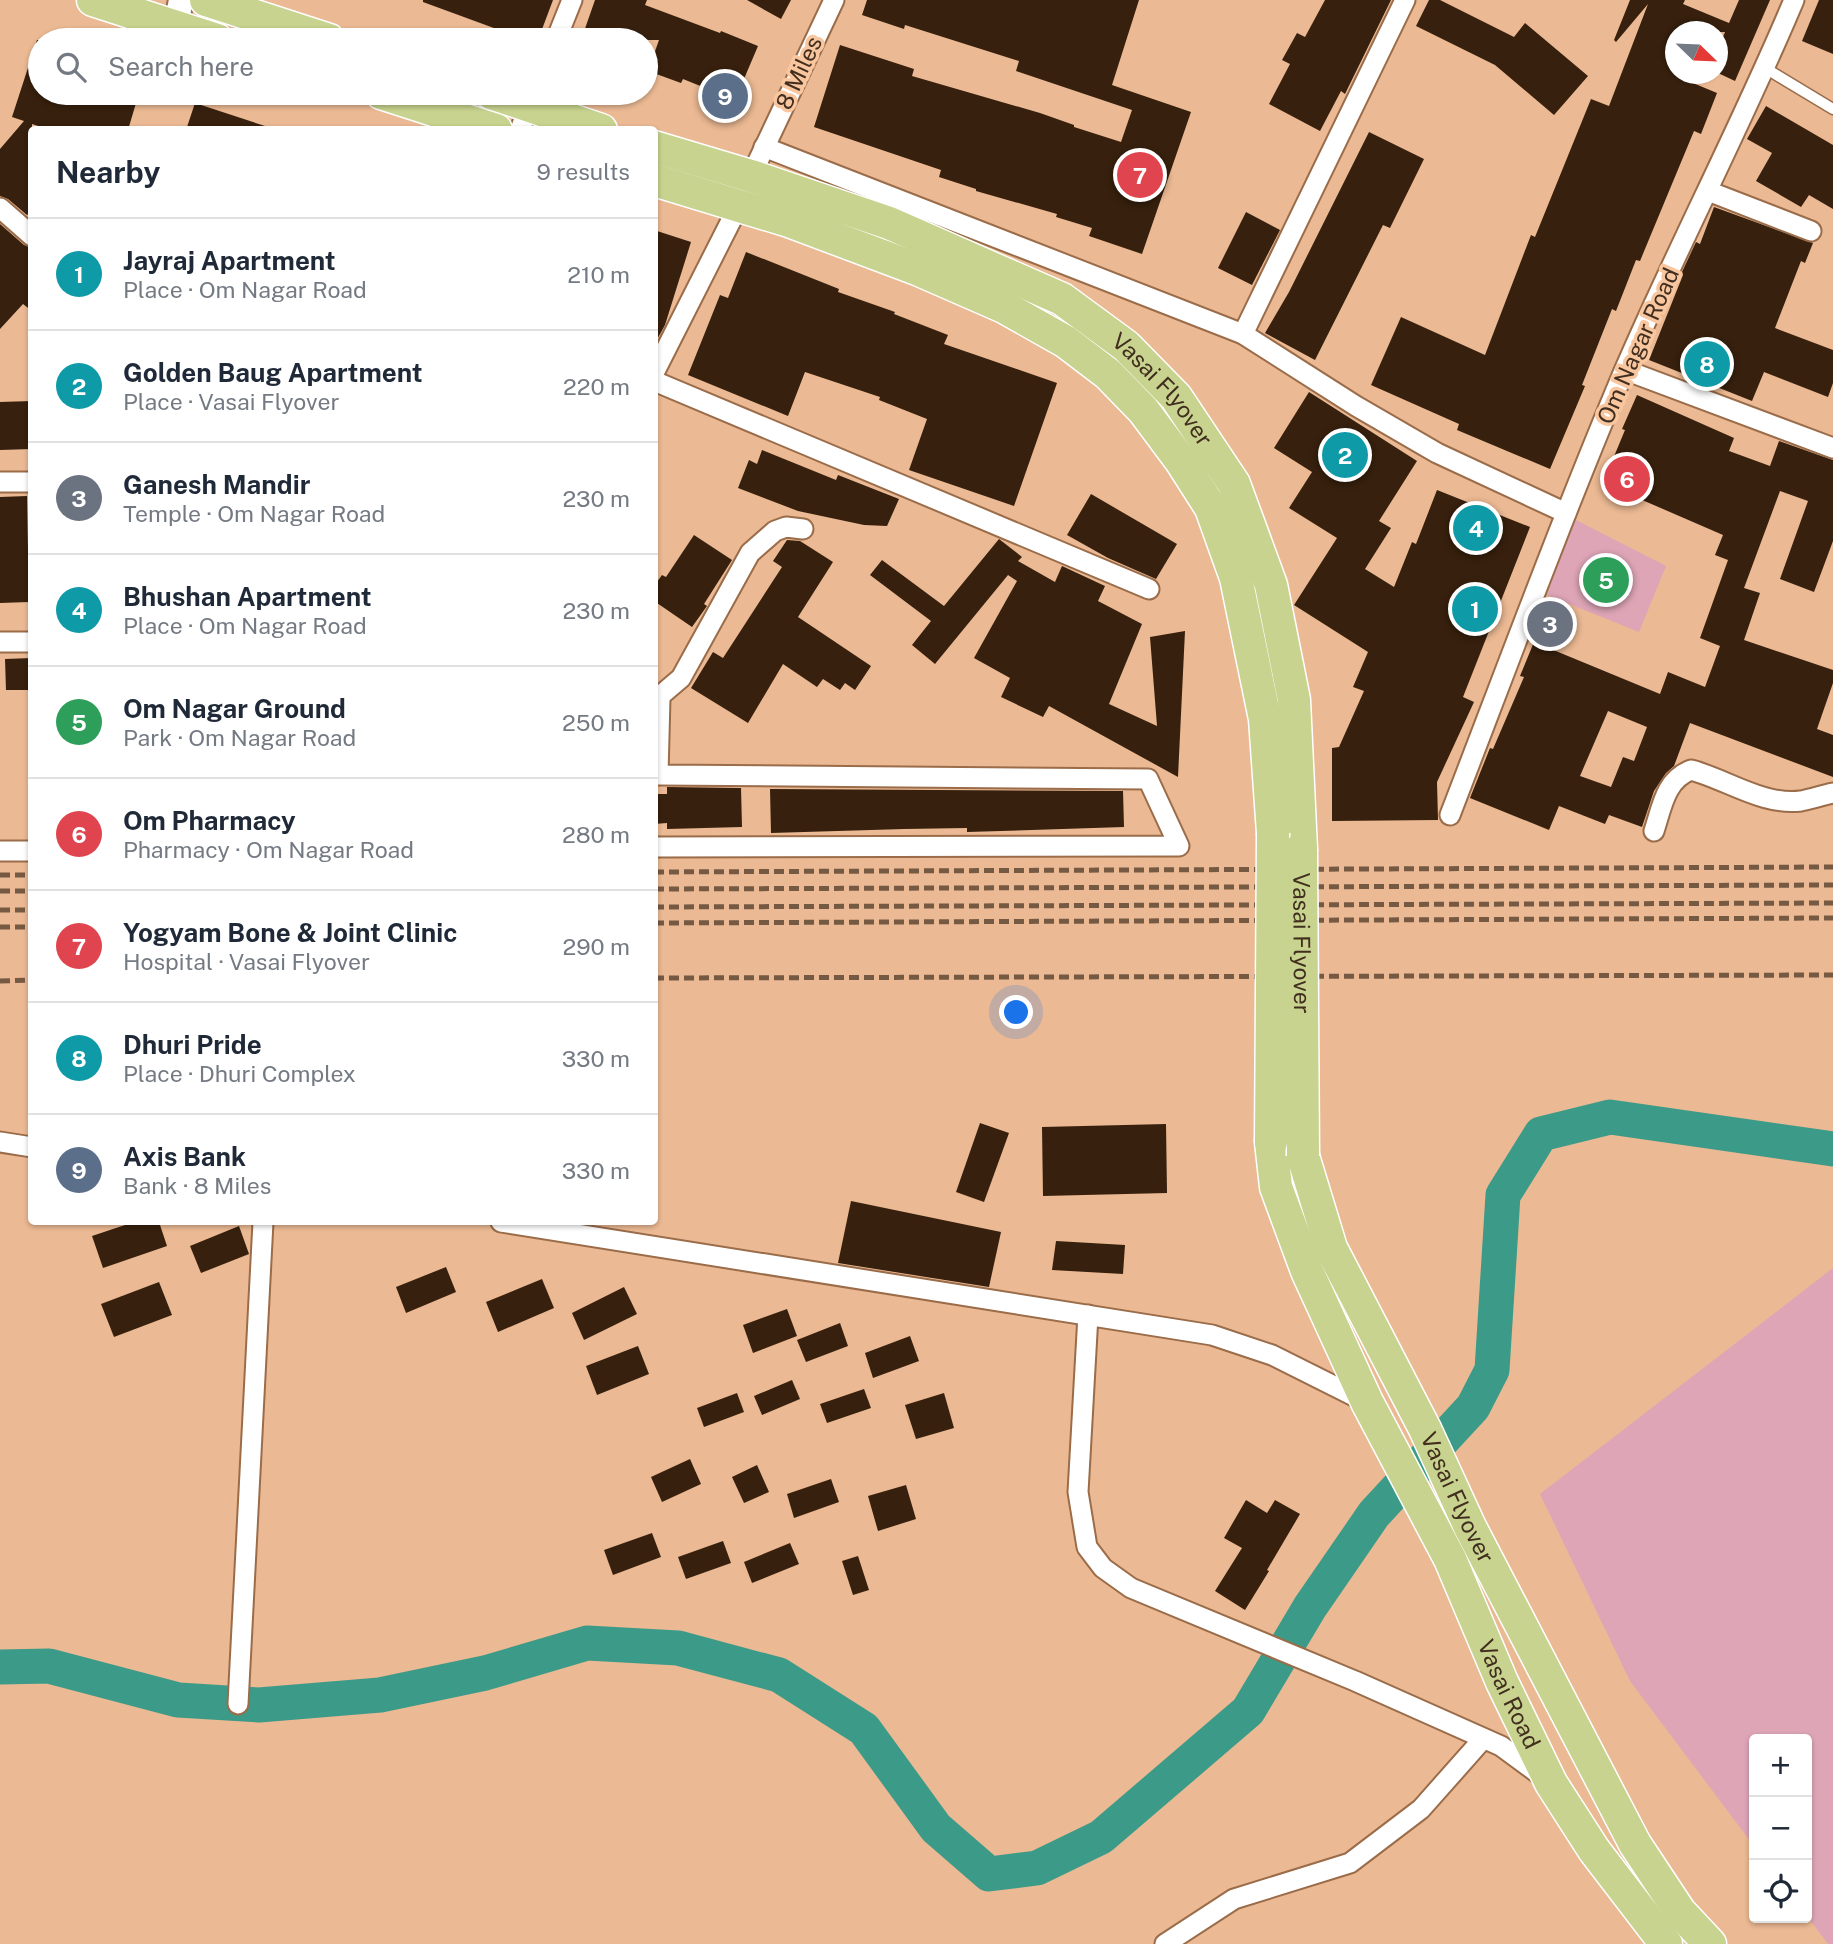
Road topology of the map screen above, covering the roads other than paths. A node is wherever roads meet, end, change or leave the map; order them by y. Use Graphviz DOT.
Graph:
graph roads {
  1 [pos="93,0"];
  2 [pos="572,0"];
  3 [pos="834,0"];
  4 [pos="1405,0"];
  5 [pos="1794,0"];
  6 [pos="215,1"];
  7 [pos="178,13"];
  8 [pos="199,28"];
  9 [pos="215,28"];
  10 [pos="293,28"];
  11 [pos="561,28"];
  12 [pos="1765,68"];
  13 [pos="418,105"];
  14 [pos="528,109"];
  15 [pos="1833,109"];
  16 [pos="484,126"];
  17 [pos="587,126"];
  18 [pos="764,147"];
  19 [pos="658,148"];
  20 [pos="751,176"];
  21 [pos="658,181"];
  22 [pos="1708,191"];
  23 [pos="739,205"];
  24 [pos="0,208"];
  25 [pos="28,232"];
  26 [pos="1811,232"];
  27 [pos="1243,334"];
  28 [pos="658,365"];
  29 [pos="658,370"];
  30 [pos="1625,370"];
  31 [pos="1833,449"];
  32 [pos="0,482"];
  33 [pos="28,482"];
  34 [pos="1566,513"];
  35 [pos="803,529"];
  36 [pos="1149,590"];
  37 [pos="0,642"];
  38 [pos="28,642"];
  39 [pos="658,699"];
  40 [pos="658,775"];
  41 [pos="1833,793"];
  42 [pos="1450,816"];
  43 [pos="1654,831"];
  44 [pos="658,847"];
  45 [pos="0,851"];
  46 [pos="28,851"];
  47 [pos="0,1142"];
  48 [pos="28,1146"];
  49 [pos="263,1225"];
  50 [pos="520,1225"];
  51 [pos="1088,1315"];
  52 [pos="1374,1415"];
  53 [pos="239,1704"];
  54 [pos="1483,1739"];
  55 [pos="1551,1783"];
  56 [pos="1680,1912"];
  57 [pos="1660,1937"];
  58 [pos="1165,1944"];
  59 [pos="1710,1944"];
  1 -- 7 [label="main road"];
  2 -- 11 [label="street"];
  3 -- 18 [label="street, 8 Miles"];
  4 -- 27 [label="street"];
  5 -- 12 [label="street, Om Nagar Road"];
  6 -- 9 [label="street"];
  6 -- 10 [label="main road"];
  7 -- 8 [label="main road"];
  12 -- 15 [label="lane"];
  12 -- 22 [label="street, Om Nagar Road"];
  13 -- 16 [label="main road"];
  14 -- 17 [label="main road"];
  18 -- 20 [label="street, 8 Miles"];
  18 -- 27 [label="street"];
  19 -- 20 [label="main road, Vasai Flyover"];
  20 -- 23 [label="main road"];
  20 -- 56 [label="main road, Vasai Flyover, bridge"];
  21 -- 23 [label="main road, Vasai Flyover"];
  22 -- 26 [label="street"];
  22 -- 30 [label="street, Om Nagar Road"];
  23 -- 28 [label="street"];
  23 -- 52 [label="main road, Vasai Flyover, bridge"];
  24 -- 25 [label="street"];
  27 -- 34 [label="street"];
  29 -- 36 [label="street"];
  30 -- 31 [label="street"];
  30 -- 34 [label="street, Om Nagar Road"];
  32 -- 33 [label="street"];
  34 -- 42 [label="street, Om Nagar Road"];
  35 -- 39 [label="street"];
  37 -- 38 [label="street"];
  40 -- 44 [label="street"];
  41 -- 43 [label="street"];
  45 -- 46 [label="street"];
  47 -- 48 [label="street"];
  49 -- 53 [label="street"];
  50 -- 51 [label="street"];
  51 -- 52 [label="street"];
  51 -- 54 [label="street"];
  52 -- 55 [label="main road, Vasai Road"];
  54 -- 55 [label="street"];
  54 -- 58 [label="street"];
  55 -- 57 [label="main road, Vasai Road"];
  56 -- 57 [label="main road"];
  56 -- 59 [label="main road"];
}
